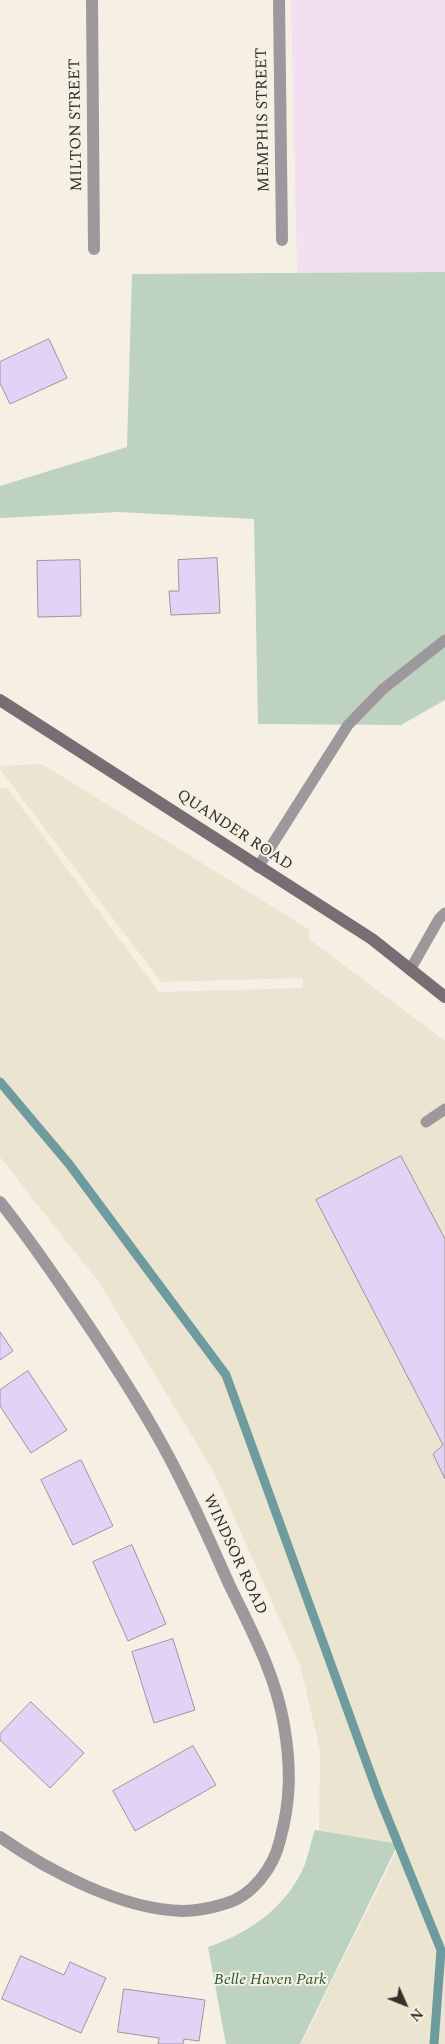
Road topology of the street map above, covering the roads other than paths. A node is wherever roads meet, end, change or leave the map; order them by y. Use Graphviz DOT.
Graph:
graph roads {
  1 [pos="92,0"];
  2 [pos="279,0"];
  3 [pos="282,240"];
  4 [pos="94,249"];
  5 [pos="445,640"];
  6 [pos="0,700"];
  7 [pos="258,867"];
  8 [pos="445,913"];
  9 [pos="410,970"];
  10 [pos="445,997"];
  11 [pos="445,1109"];
  12 [pos="426,1122"];
  13 [pos="0,1202"];
  14 [pos="0,1837"];
  1 -- 4 [label="street, MILTON STREET"];
  2 -- 3 [label="street, MEMPHIS STREET"];
  5 -- 7 [label="lane"];
  6 -- 7 [label="street, QUANDER ROAD"];
  7 -- 9 [label="street, QUANDER ROAD"];
  8 -- 9 [label="lane"];
  9 -- 10 [label="street, QUANDER ROAD"];
  11 -- 12 [label="lane"];
  13 -- 14 [label="street, WINDSOR ROAD"];
}
